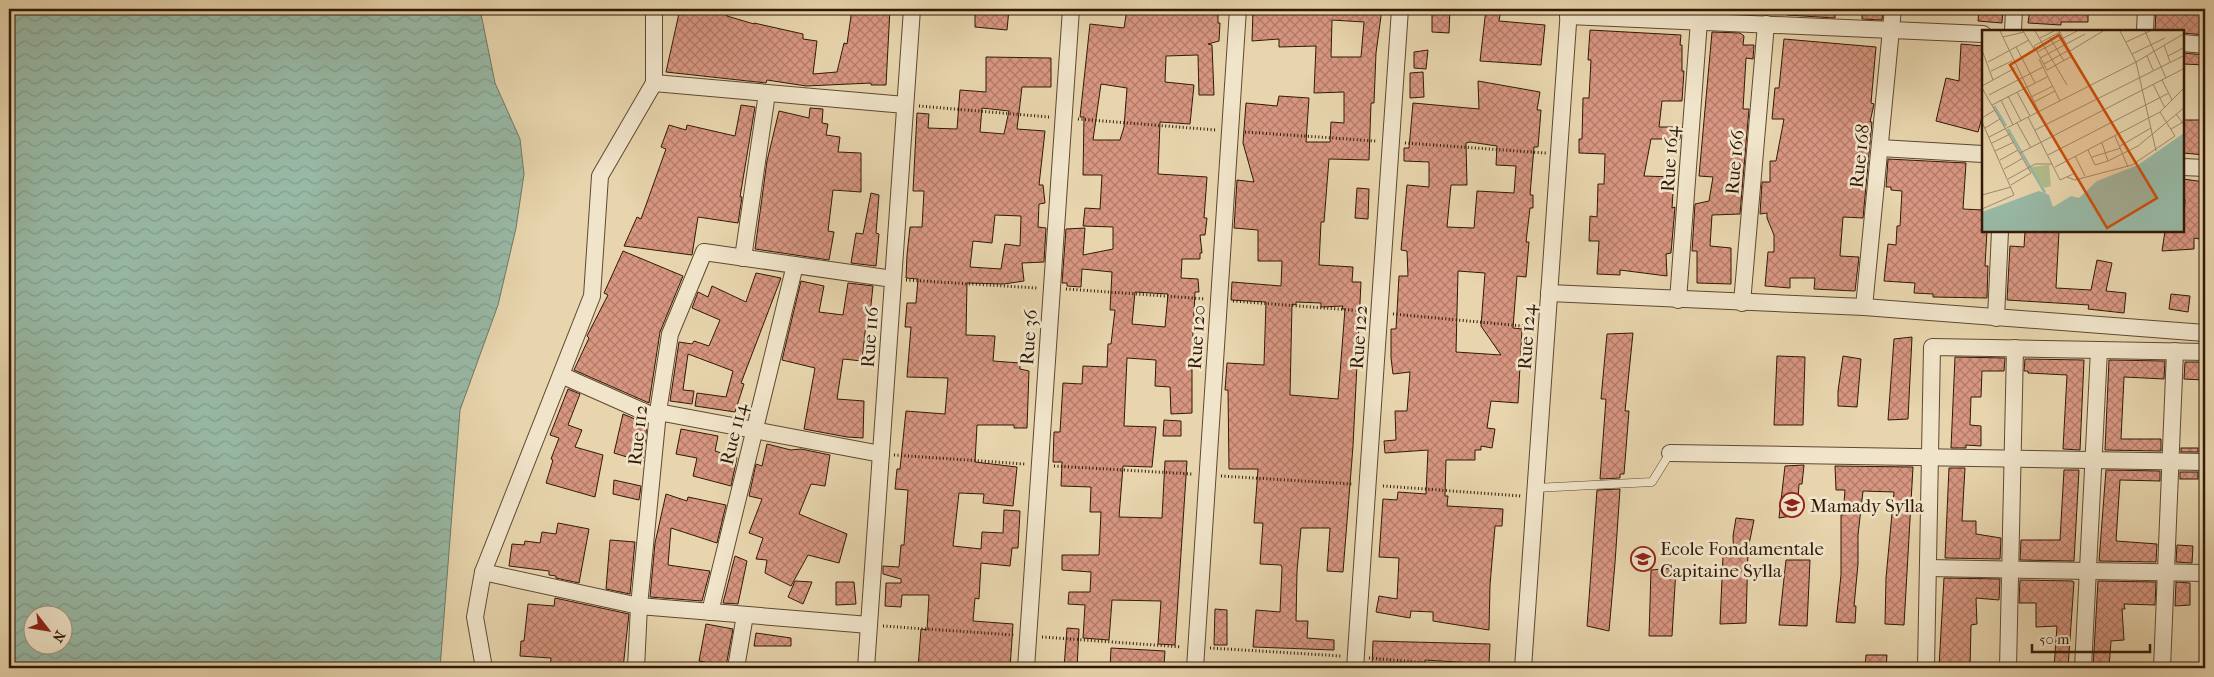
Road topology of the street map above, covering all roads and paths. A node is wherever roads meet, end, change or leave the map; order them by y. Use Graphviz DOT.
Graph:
graph roads {
  1 [pos="654,9"];
  2 [pos="912,9"];
  3 [pos="1071,9"];
  4 [pos="1238,9"];
  5 [pos="1400,9"];
  6 [pos="1893,9"];
  7 [pos="2014,9"];
  8 [pos="2146,9"];
  9 [pos="1569,13"];
  10 [pos="1699,21"];
  11 [pos="1766,24"];
  12 [pos="2013,30"];
  13 [pos="2145,30"];
  14 [pos="1891,32"];
  15 [pos="1982,34"];
  16 [pos="2184,43"];
  17 [pos="2205,45"];
  18 [pos="654,83"];
  19 [pos="767,93"];
  20 [pos="906,105"];
  21 [pos="1880,148"];
  22 [pos="1982,154"];
  23 [pos="2184,167"];
  24 [pos="2205,168"];
  25 [pos="2000,232"];
  26 [pos="743,258"];
  27 [pos="795,265"];
  28 [pos="893,280"];
  29 [pos="1549,294"];
  30 [pos="1678,300"];
  31 [pos="1742,303"];
  32 [pos="1864,307"];
  33 [pos="1996,318"];
  34 [pos="2205,334"];
  35 [pos="2015,348"];
  36 [pos="2098,350"];
  37 [pos="2175,352"];
  38 [pos="2205,352"];
  39 [pos="561,375"];
  40 [pos="658,415"];
  41 [pos="754,430"];
  42 [pos="1670,453"];
  43 [pos="881,454"];
  44 [pos="1930,458"];
  45 [pos="2012,459"];
  46 [pos="2093,460"];
  47 [pos="2170,462"];
  48 [pos="2205,462"];
  49 [pos="1535,488"];
  50 [pos="1928,568"];
  51 [pos="2010,569"];
  52 [pos="2088,571"];
  53 [pos="483,572"];
  54 [pos="2166,572"];
  55 [pos="2205,573"];
  56 [pos="640,606"];
  57 [pos="710,612"];
  58 [pos="744,615"];
  59 [pos="869,625"];
  60 [pos="1028,636"];
  61 [pos="1196,648"];
  62 [pos="1356,663"];
  63 [pos="484,668"];
  64 [pos="636,668"];
  65 [pos="736,668"];
  66 [pos="866,668"];
  67 [pos="1026,668"];
  68 [pos="1194,668"];
  69 [pos="1486,668"];
  70 [pos="1523,668"];
  71 [pos="1926,668"];
  72 [pos="2008,668"];
  73 [pos="2083,668"];
  74 [pos="2162,668"];
  1 -- 18 [label="street"];
  2 -- 20 [label="street, Rue 116"];
  3 -- 60 [label="street, Rue 36"];
  4 -- 61 [label="street, Rue 120"];
  5 -- 62 [label="street, Rue 122"];
  6 -- 14 [label="street, Rue 168"];
  7 -- 12 [label="street"];
  8 -- 13 [label="street"];
  9 -- 10 [label="street"];
  9 -- 29 [label="street, Rue 124"];
  10 -- 11 [label="street"];
  10 -- 30 [label="street, Rue 164"];
  11 -- 14 [label="street"];
  11 -- 31 [label="street, Rue 166"];
  14 -- 15 [label="street"];
  14 -- 21 [label="street, Rue 168"];
  16 -- 17 [label="street"];
  18 -- 19 [label="street"];
  18 -- 39 [label="street"];
  19 -- 20 [label="street"];
  19 -- 26 [label="street"];
  20 -- 28 [label="street, Rue 116"];
  21 -- 22 [label="street"];
  21 -- 32 [label="street, Rue 168"];
  23 -- 24 [label="street"];
  25 -- 33 [label="street"];
  26 -- 27 [label="street, Rue 112"];
  26 -- 40 [label="street, Rue 112"];
  27 -- 28 [label="street, Rue 112"];
  27 -- 41 [label="street, Rue 114"];
  28 -- 43 [label="street, Rue 116"];
  29 -- 30 [label="street"];
  29 -- 49 [label="street, Rue 124"];
  30 -- 31 [label="street"];
  31 -- 32 [label="street"];
  32 -- 33 [label="street"];
  33 -- 34 [label="street"];
  35 -- 36 [label="street"];
  35 -- 44 [label="street"];
  35 -- 45 [label="street"];
  36 -- 37 [label="street"];
  36 -- 46 [label="street"];
  37 -- 38 [label="street"];
  37 -- 47 [label="street"];
  39 -- 40 [label="street"];
  39 -- 53 [label="street"];
  40 -- 41 [label="street"];
  40 -- 56 [label="street, Rue 112"];
  41 -- 43 [label="street"];
  41 -- 57 [label="street, Rue 114"];
  42 -- 44 [label="street"];
  42 -- 49 [label="lane"];
  43 -- 59 [label="street, Rue 116"];
  44 -- 45 [label="street"];
  44 -- 50 [label="street"];
  45 -- 46 [label="street"];
  45 -- 51 [label="street"];
  46 -- 47 [label="street"];
  46 -- 52 [label="street"];
  47 -- 48 [label="street"];
  47 -- 54 [label="street"];
  49 -- 70 [label="street, Rue 124"];
  50 -- 51 [label="street"];
  50 -- 71 [label="street"];
  51 -- 52 [label="street"];
  51 -- 72 [label="street"];
  52 -- 54 [label="street"];
  52 -- 73 [label="street"];
  53 -- 56 [label="street"];
  53 -- 63 [label="street"];
  54 -- 55 [label="street"];
  54 -- 74 [label="street"];
  56 -- 57 [label="street"];
  56 -- 64 [label="street, Rue 112"];
  57 -- 58 [label="street"];
  58 -- 59 [label="street"];
  58 -- 65 [label="street"];
  59 -- 60 [label="path"];
  59 -- 66 [label="street, Rue 116"];
  60 -- 61 [label="path"];
  60 -- 67 [label="street, Rue 36"];
  61 -- 62 [label="path"];
  61 -- 68 [label="street, Rue 120"];
  62 -- 69 [label="path"];
}
